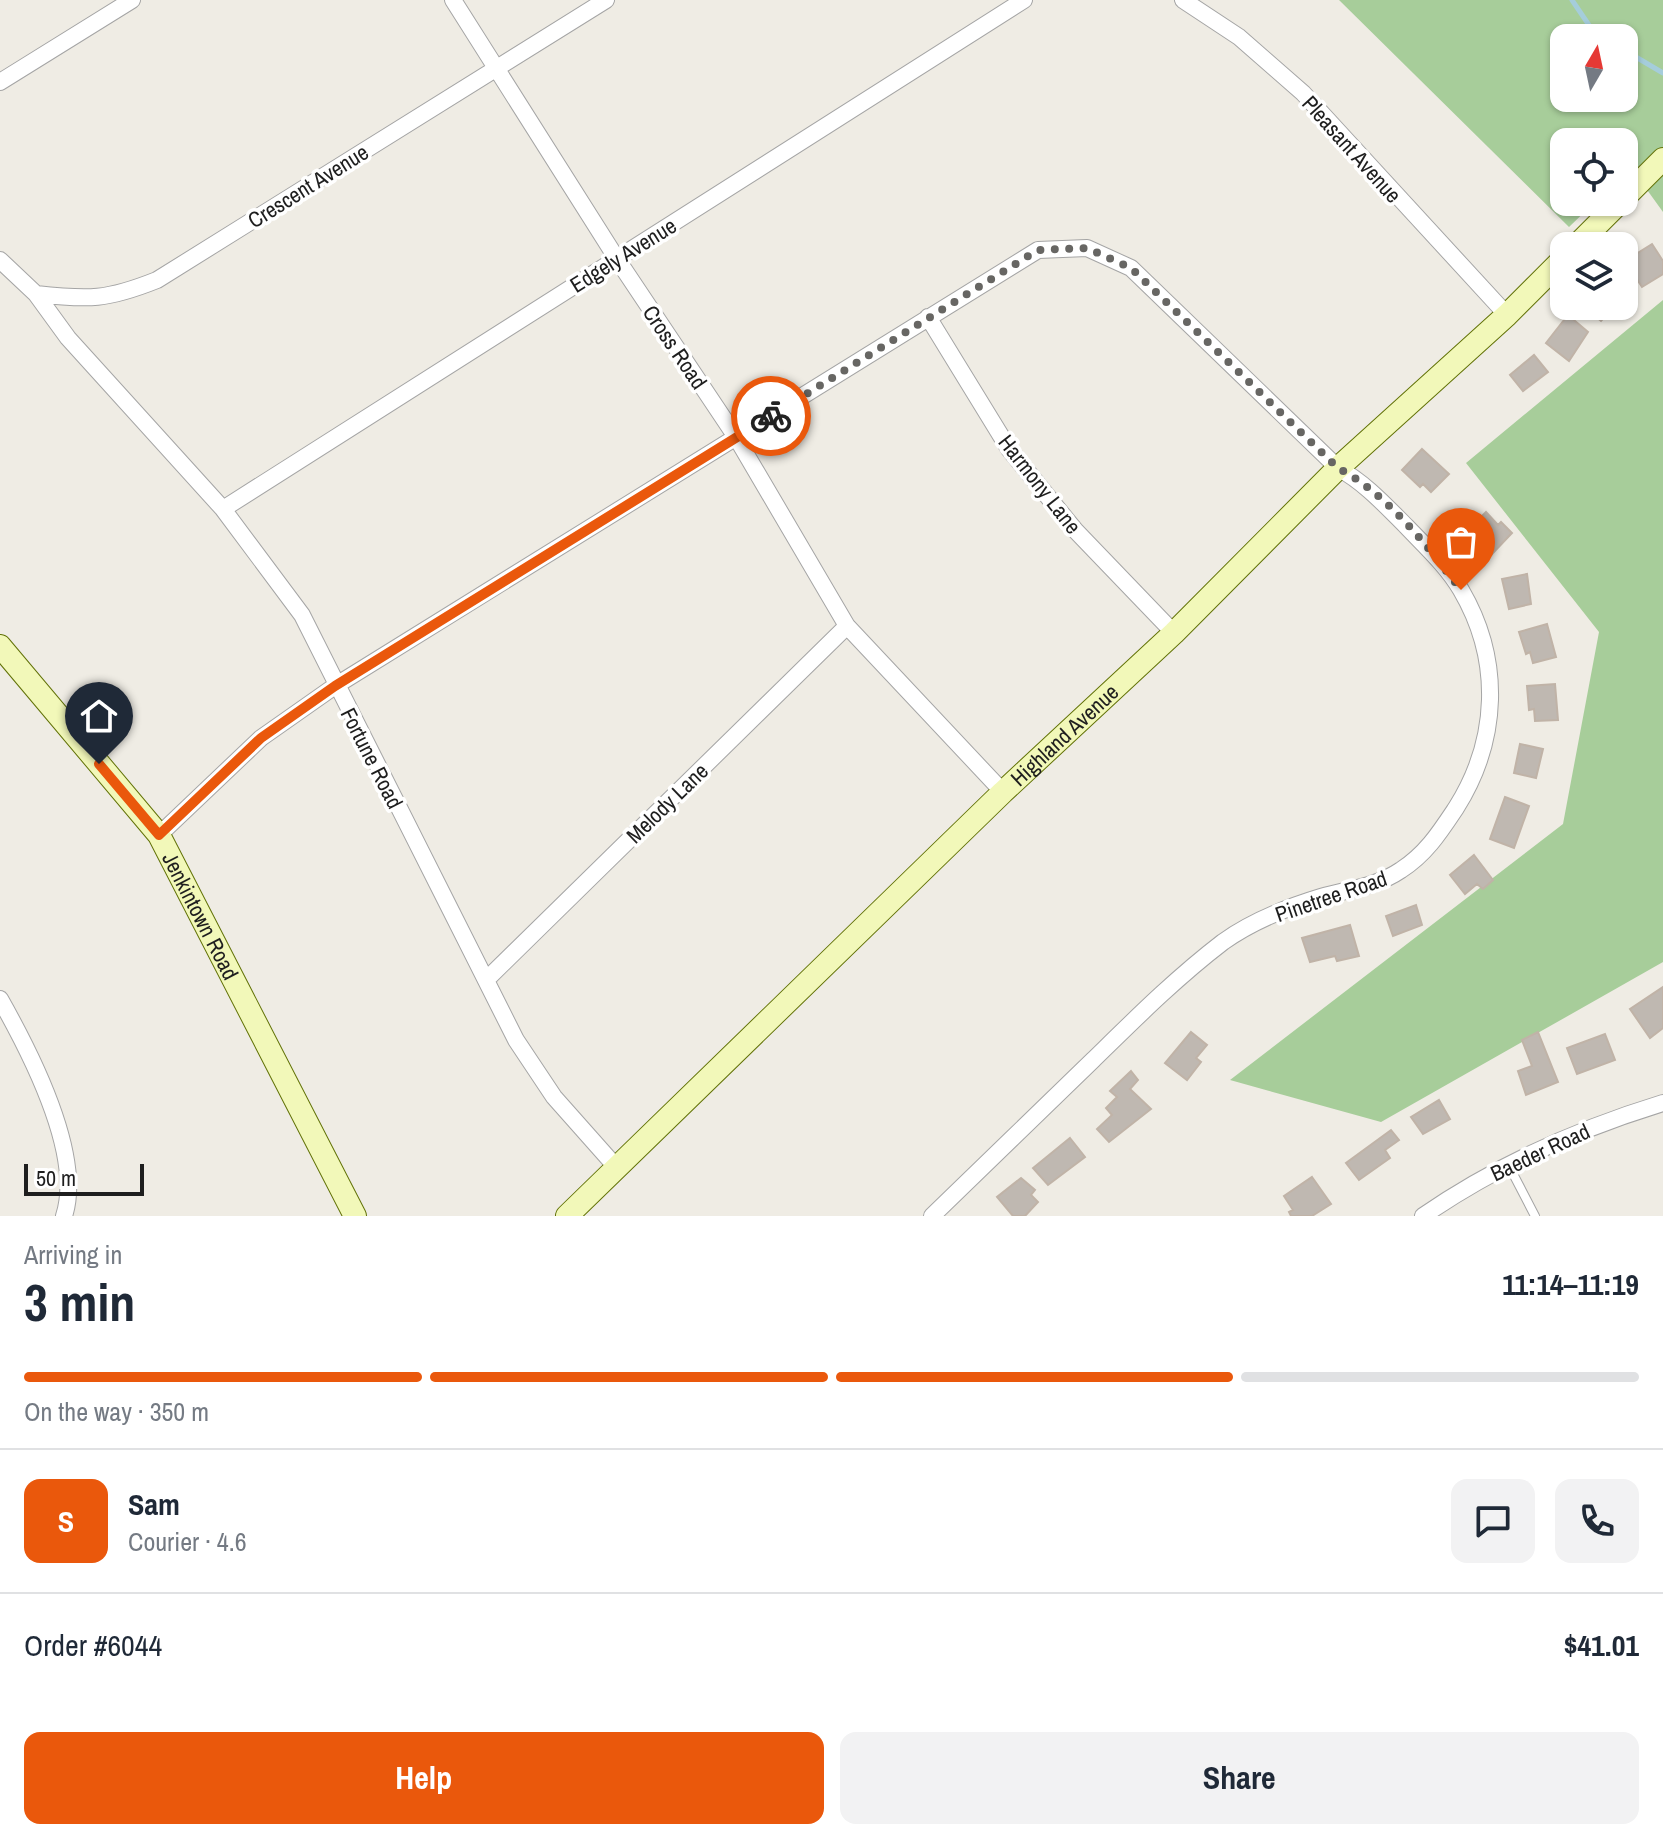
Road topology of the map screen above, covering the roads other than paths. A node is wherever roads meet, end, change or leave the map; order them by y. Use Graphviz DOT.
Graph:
graph roads {
  1 [pos="132,0"];
  2 [pos="453,0"];
  3 [pos="606,0"];
  4 [pos="1024,0"];
  5 [pos="1183,0"];
  6 [pos="495,69"];
  7 [pos="0,82"];
  8 [pos="1663,159"];
  9 [pos="1638,184"];
  10 [pos="1606,216"];
  11 [pos="1590,232"];
  12 [pos="617,259"];
  13 [pos="0,260"];
  14 [pos="1550,272"];
  15 [pos="36,294"];
  16 [pos="1507,315"];
  17 [pos="928,317"];
  18 [pos="736,437"];
  19 [pos="1338,468"];
  20 [pos="223,509"];
  21 [pos="847,626"];
  22 [pos="1174,633"];
  23 [pos="0,646"];
  24 [pos="335,686"];
  25 [pos="1003,792"];
  26 [pos="159,835"];
  27 [pos="486,980"];
  28 [pos="0,999"];
  29 [pos="1663,1103"];
  30 [pos="1509,1166"];
  31 [pos="617,1168"];
  32 [pos="64,1216"];
  33 [pos="355,1216"];
  34 [pos="567,1216"];
  35 [pos="932,1216"];
  36 [pos="1423,1216"];
  37 [pos="1535,1216"];
  1 -- 7 [label="street"];
  2 -- 6 [label="street, Cross Road"];
  3 -- 6 [label="street, Crescent Avenue"];
  4 -- 12 [label="street, Edgely Avenue"];
  5 -- 16 [label="street, Pleasant Avenue"];
  6 -- 12 [label="street, Cross Road"];
  6 -- 15 [label="street, Crescent Avenue"];
  8 -- 9 [label="street"];
  10 -- 11 [label="street"];
  12 -- 18 [label="street, Cross Road"];
  12 -- 20 [label="street, Edgely Avenue"];
  13 -- 15 [label="street"];
  14 -- 16 [label="street, Highland Avenue"];
  15 -- 20 [label="street, Fortune Road"];
  16 -- 19 [label="street, Highland Avenue"];
  17 -- 18 [label="street"];
  17 -- 19 [label="street, Pinetree Road"];
  17 -- 22 [label="street, Harmony Lane"];
  18 -- 21 [label="street, Cross Road"];
  18 -- 24 [label="street"];
  19 -- 22 [label="street, Highland Avenue"];
  19 -- 35 [label="street, Pinetree Road"];
  20 -- 24 [label="street, Fortune Road"];
  21 -- 25 [label="street, Cross Road"];
  21 -- 27 [label="street, Melody Lane"];
  22 -- 25 [label="street, Highland Avenue"];
  23 -- 26 [label="street, Jenkintown Road"];
  24 -- 26 [label="street"];
  24 -- 27 [label="street, Fortune Road"];
  25 -- 31 [label="street, Highland Avenue"];
  26 -- 33 [label="street, Jenkintown Road"];
  27 -- 31 [label="street, Fortune Road"];
  28 -- 32 [label="street"];
  29 -- 30 [label="street, Baeder Road"];
  30 -- 36 [label="street, Baeder Road"];
  30 -- 37 [label="lane"];
  31 -- 34 [label="street, Highland Avenue"];
}
